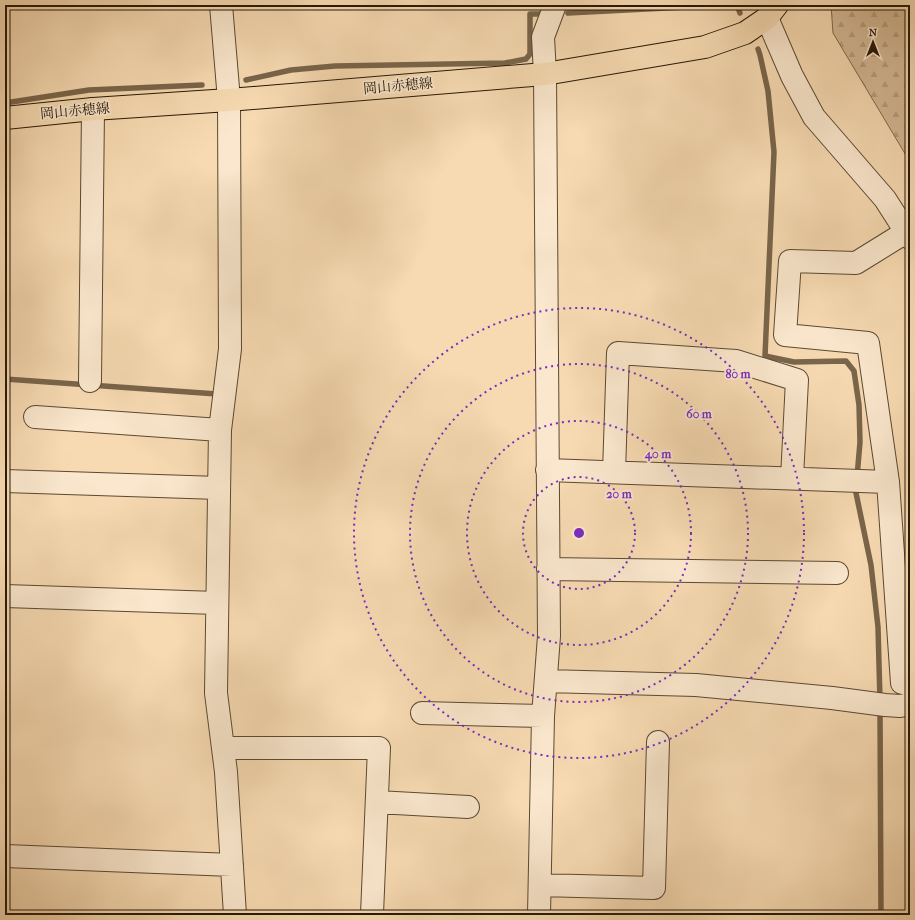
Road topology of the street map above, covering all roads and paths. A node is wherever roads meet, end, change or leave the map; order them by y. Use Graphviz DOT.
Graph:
graph roads {
  1 [pos="221,5"];
  2 [pos="555,5"];
  3 [pos="772,12"];
  4 [pos="545,74"];
  5 [pos="229,100"];
  6 [pos="93,109"];
  7 [pos="5,118"];
  8 [pos="908,235"];
  9 [pos="90,381"];
  10 [pos="35,417"];
  11 [pos="220,430"];
  12 [pos="547,470"];
  13 [pos="614,472"];
  14 [pos="792,478"];
  15 [pos="5,481"];
  16 [pos="888,482"];
  17 [pos="219,488"];
  18 [pos="548,570"];
  19 [pos="837,573"];
  20 [pos="5,596"];
  21 [pos="217,603"];
  22 [pos="546,681"];
  23 [pos="910,682"];
  24 [pos="910,704"];
  25 [pos="422,713"];
  26 [pos="543,716"];
  27 [pos="658,742"];
  28 [pos="223,748"];
  29 [pos="377,802"];
  30 [pos="468,807"];
  31 [pos="5,856"];
  32 [pos="232,865"];
  33 [pos="540,885"];
  34 [pos="372,914"];
  35 [pos="235,915"];
  36 [pos="539,915"];
  1 -- 5 [label="street"];
  2 -- 4 [label="street"];
  3 -- 4 [label="main road, 岡山赤穂線"];
  3 -- 8 [label="street"];
  4 -- 5 [label="main road, 岡山赤穂線"];
  4 -- 12 [label="street"];
  5 -- 6 [label="main road, 岡山赤穂線"];
  5 -- 11 [label="street"];
  6 -- 7 [label="main road, 岡山赤穂線"];
  6 -- 9 [label="street"];
  8 -- 16 [label="street"];
  10 -- 11 [label="street"];
  11 -- 17 [label="street"];
  12 -- 13 [label="street"];
  12 -- 18 [label="street"];
  13 -- 14 [label="street"];
  13 -- 14 [label="street"];
  14 -- 16 [label="street"];
  15 -- 17 [label="street"];
  16 -- 23 [label="street"];
  17 -- 21 [label="street"];
  18 -- 19 [label="street"];
  18 -- 22 [label="street"];
  20 -- 21 [label="street"];
  21 -- 28 [label="street"];
  22 -- 24 [label="street"];
  22 -- 26 [label="street"];
  25 -- 26 [label="street"];
  26 -- 33 [label="street"];
  27 -- 33 [label="street"];
  28 -- 29 [label="street"];
  28 -- 32 [label="street"];
  29 -- 30 [label="street"];
  29 -- 34 [label="street"];
  31 -- 32 [label="street"];
  32 -- 35 [label="street"];
  33 -- 36 [label="street"];
}
